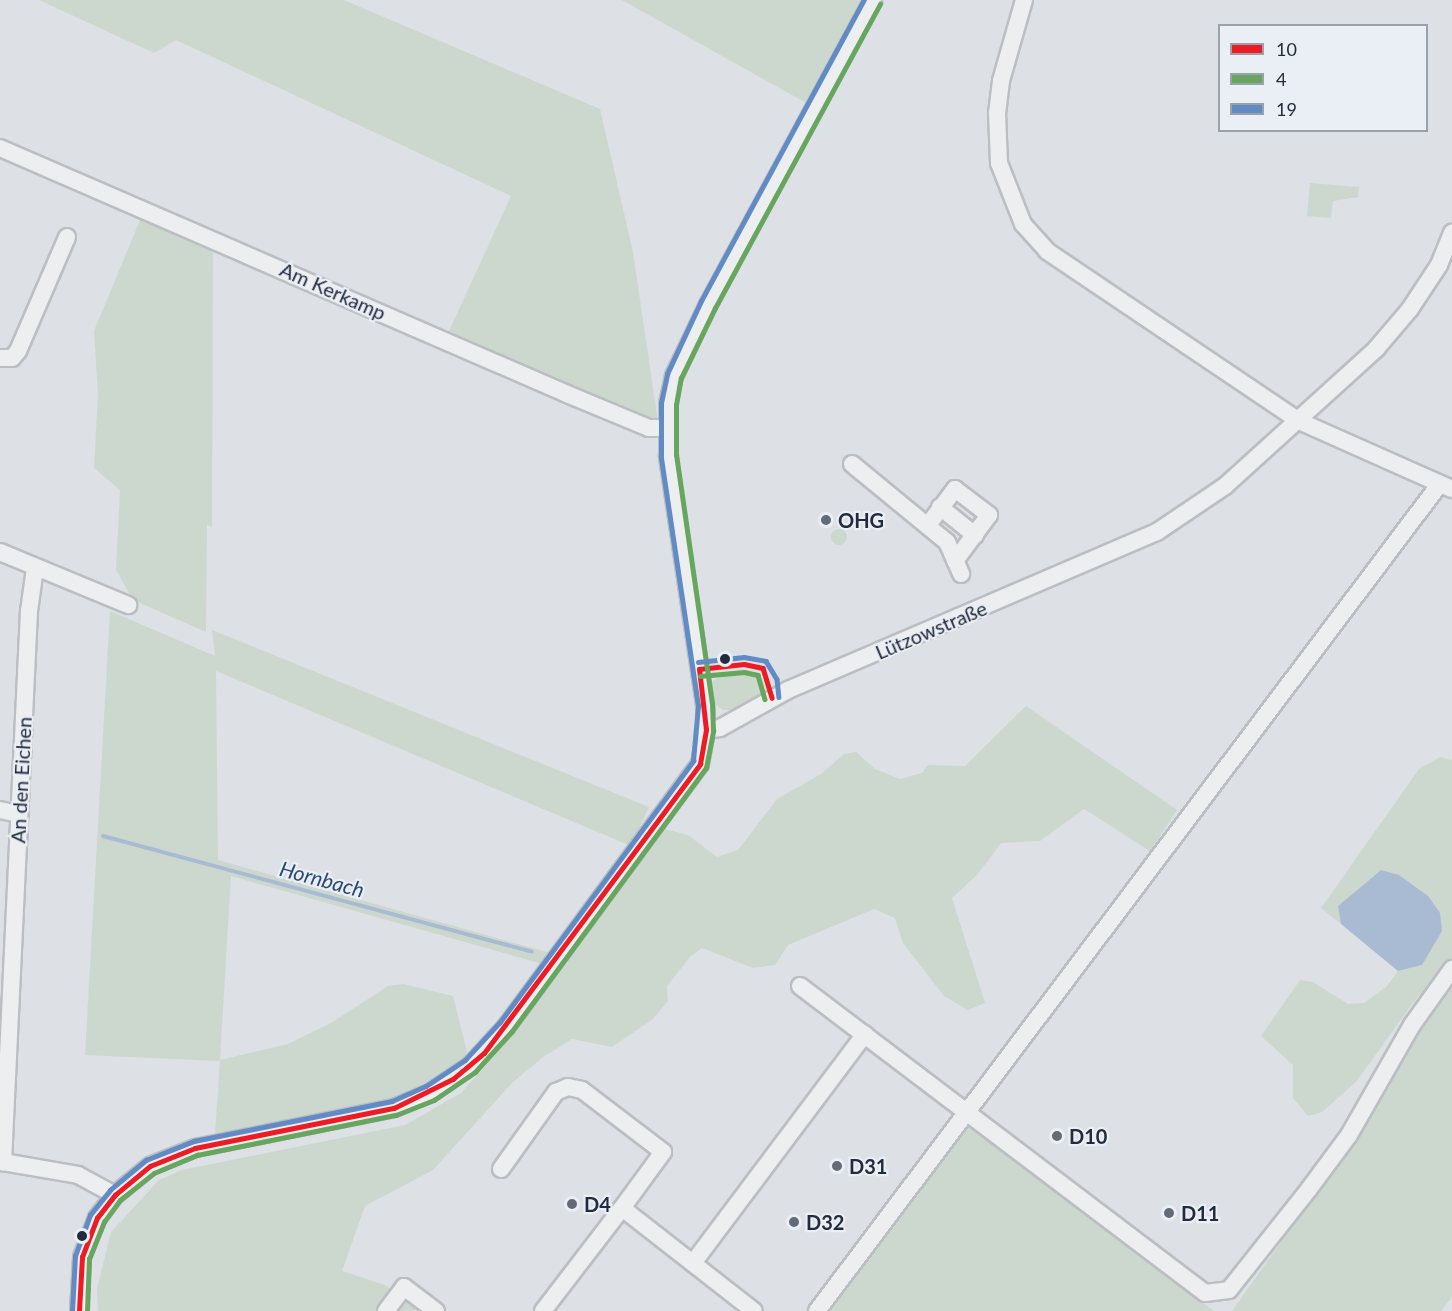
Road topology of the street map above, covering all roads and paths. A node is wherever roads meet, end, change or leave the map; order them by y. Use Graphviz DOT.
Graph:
graph roads {
  1 [pos="873,0"];
  2 [pos="1024,0"];
  3 [pos="0,148"];
  4 [pos="1452,233"];
  5 [pos="67,237"];
  6 [pos="0,358"];
  7 [pos="1299,421"];
  8 [pos="666,428"];
  9 [pos="852,464"];
  10 [pos="1446,487"];
  11 [pos="940,507"];
  12 [pos="928,525"];
  13 [pos="975,535"];
  14 [pos="0,552"];
  15 [pos="35,567"];
  16 [pos="128,606"];
  17 [pos="706,730"];
  18 [pos="0,810"];
  19 [pos="19,814"];
  20 [pos="6,960"];
  21 [pos="1452,969"];
  22 [pos="800,986"];
  23 [pos="865,1034"];
  24 [pos="967,1110"];
  25 [pos="1,1162"];
  26 [pos="501,1169"];
  27 [pos="114,1195"];
  28 [pos="622,1208"];
  29 [pos="693,1263"];
  30 [pos="79,1311"];
  31 [pos="386,1311"];
  32 [pos="436,1311"];
  33 [pos="543,1311"];
  34 [pos="754,1311"];
  35 [pos="817,1311"];
  1 -- 8 [label="street"];
  2 -- 7 [label="street"];
  3 -- 8 [label="street, Am Kerkamp"];
  4 -- 7 [label="street, Lützowstraße"];
  5 -- 6 [label="street"];
  7 -- 10 [label="street"];
  7 -- 17 [label="street, Lützowstraße"];
  8 -- 17 [label="street"];
  9 -- 12 [label="street"];
  10 -- 24 [label="street"];
  11 -- 12 [label="street"];
  11 -- 13 [label="street"];
  11 -- 13 [label="street"];
  12 -- 13 [label="street"];
  14 -- 15 [label="street"];
  15 -- 16 [label="street"];
  15 -- 19 [label="street, An den Eichen"];
  17 -- 27 [label="street"];
  18 -- 19 [label="street"];
  19 -- 20 [label="street, An den Eichen"];
  20 -- 25 [label="street, An den Eichen"];
  21 -- 24 [label="street"];
  22 -- 23 [label="street"];
  23 -- 24 [label="street"];
  23 -- 29 [label="street"];
  24 -- 35 [label="street"];
  25 -- 27 [label="street, An den Eichen"];
  26 -- 28 [label="street"];
  27 -- 30 [label="street"];
  28 -- 29 [label="street"];
  28 -- 33 [label="street"];
  29 -- 34 [label="street"];
  31 -- 32 [label="street"];
}
